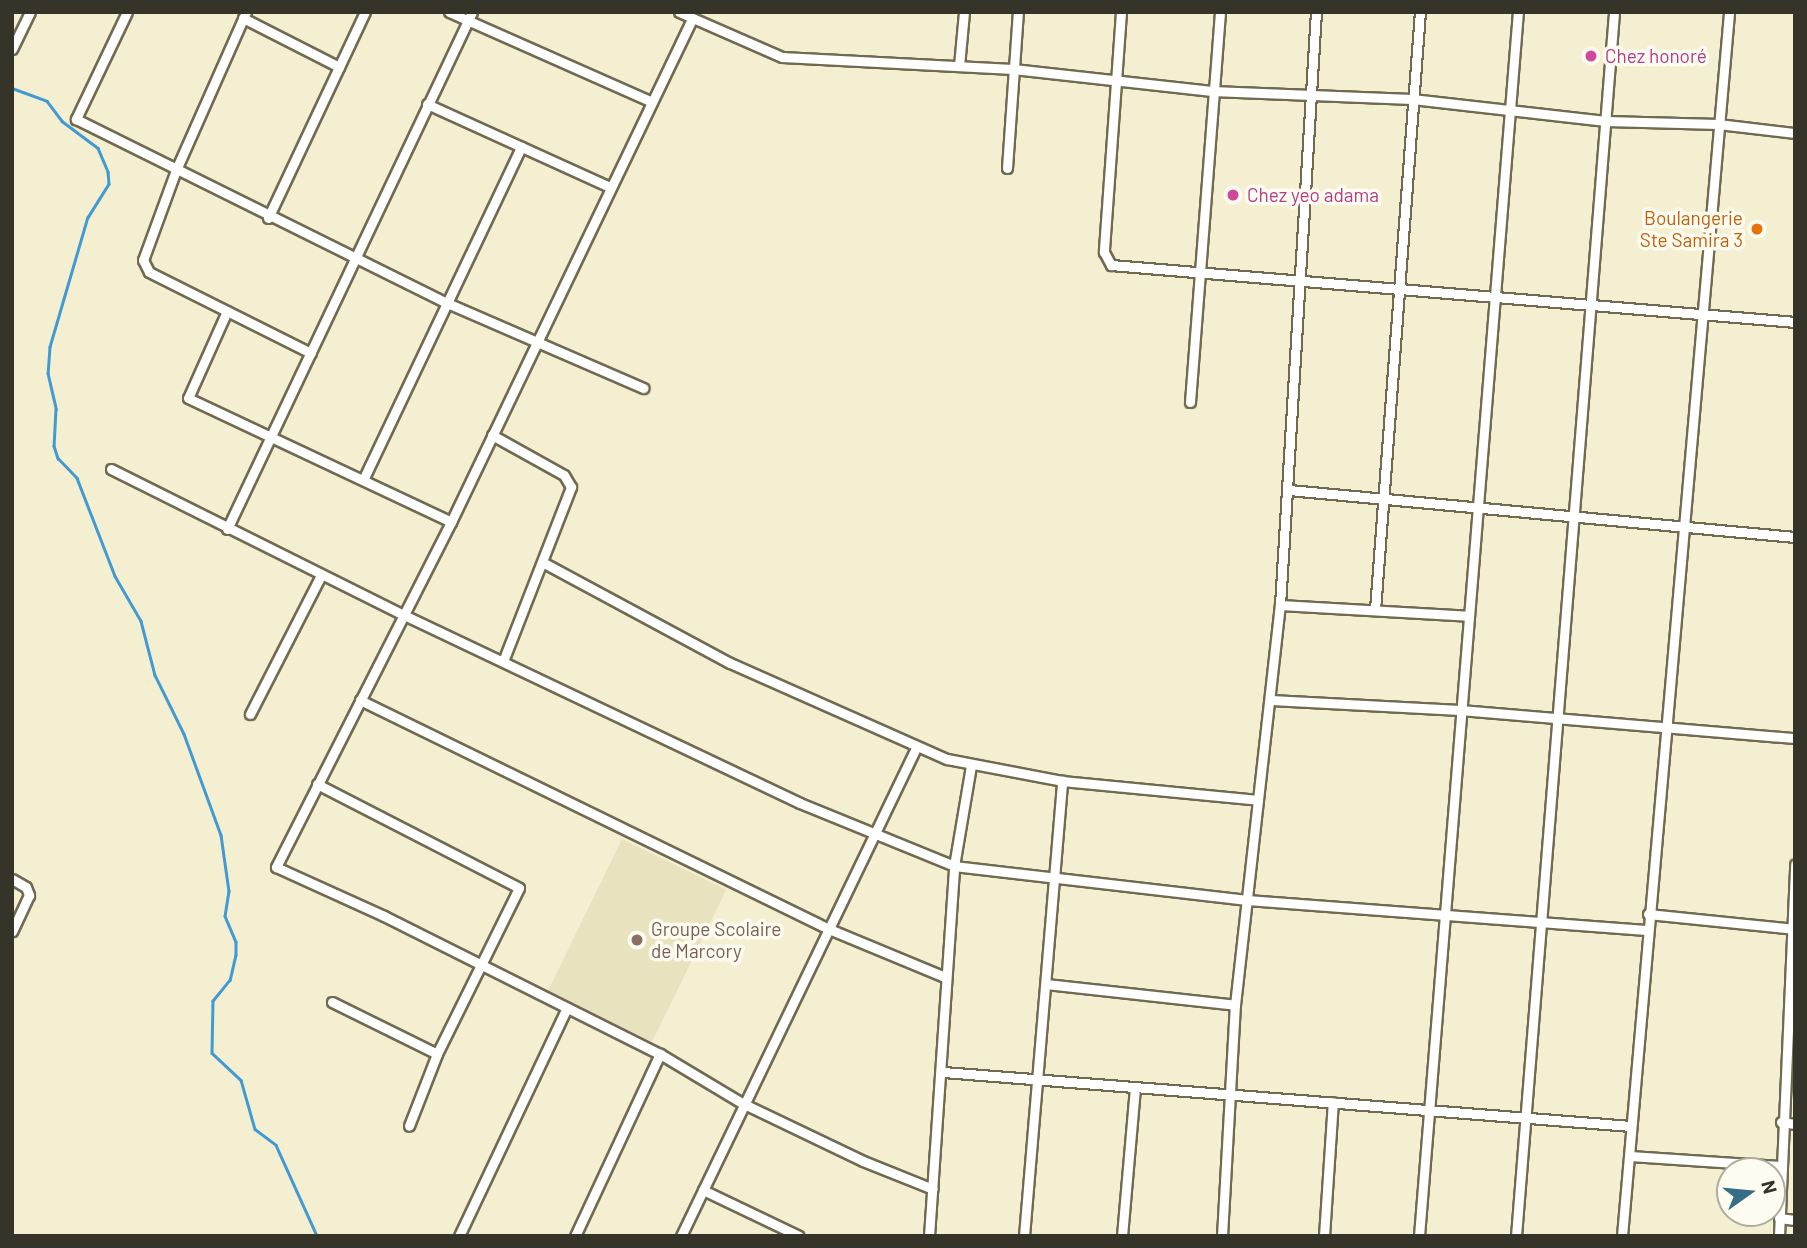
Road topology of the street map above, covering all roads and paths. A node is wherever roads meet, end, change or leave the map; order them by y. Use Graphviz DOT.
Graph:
graph roads {
  1 [pos="30,12"];
  2 [pos="127,12"];
  3 [pos="365,12"];
  4 [pos="449,12"];
  5 [pos="679,12"];
  6 [pos="964,12"];
  7 [pos="1018,12"];
  8 [pos="1121,12"];
  9 [pos="1220,12"];
  10 [pos="1316,12"];
  11 [pos="1420,12"];
  12 [pos="1518,12"];
  13 [pos="1614,12"];
  14 [pos="1729,12"];
  15 [pos="245,15"];
  16 [pos="470,17"];
  17 [pos="692,19"];
  18 [pos="12,49"];
  19 [pos="960,66"];
  20 [pos="340,67"];
  21 [pos="1013,69"];
  22 [pos="1116,80"];
  23 [pos="1212,90"];
  24 [pos="1310,94"];
  25 [pos="1412,99"];
  26 [pos="652,102"];
  27 [pos="428,104"];
  28 [pos="1511,111"];
  29 [pos="1606,121"];
  30 [pos="1718,124"];
  31 [pos="1795,133"];
  32 [pos="521,147"];
  33 [pos="1007,168"];
  34 [pos="176,170"];
  35 [pos="610,187"];
  36 [pos="268,218"];
  37 [pos="356,259"];
  38 [pos="1200,273"];
  39 [pos="1299,282"];
  40 [pos="1401,289"];
  41 [pos="1496,299"];
  42 [pos="447,303"];
  43 [pos="1590,306"];
  44 [pos="227,311"];
  45 [pos="1703,315"];
  46 [pos="1795,322"];
  47 [pos="534,344"];
  48 [pos="311,353"];
  49 [pos="643,388"];
  50 [pos="1191,402"];
  51 [pos="492,435"];
  52 [pos="271,437"];
  53 [pos="111,469"];
  54 [pos="363,480"];
  55 [pos="1289,490"];
  56 [pos="1383,500"];
  57 [pos="1475,509"];
  58 [pos="1574,517"];
  59 [pos="451,522"];
  60 [pos="1684,528"];
  61 [pos="227,529"];
  62 [pos="1795,537"];
  63 [pos="544,563"];
  64 [pos="321,575"];
  65 [pos="1280,605"];
  66 [pos="1375,610"];
  67 [pos="404,615"];
  68 [pos="1468,616"];
  69 [pos="503,661"];
  70 [pos="360,700"];
  71 [pos="1271,700"];
  72 [pos="1460,710"];
  73 [pos="250,714"];
  74 [pos="1558,719"];
  75 [pos="1665,728"];
  76 [pos="1795,738"];
  77 [pos="916,748"];
  78 [pos="971,765"];
  79 [pos="1062,781"];
  80 [pos="317,784"];
  81 [pos="1258,800"];
  82 [pos="876,837"];
  83 [pos="1795,864"];
  84 [pos="954,866"];
  85 [pos="1056,875"];
  86 [pos="12,879"];
  87 [pos="1247,900"];
  88 [pos="1648,915"];
  89 [pos="1444,916"];
  90 [pos="1541,924"];
  91 [pos="829,929"];
  92 [pos="1793,929"];
  93 [pos="1646,930"];
  94 [pos="12,931"];
  95 [pos="482,966"];
  96 [pos="945,976"];
  97 [pos="1046,984"];
  98 [pos="332,1002"];
  99 [pos="1235,1005"];
  100 [pos="566,1010"];
  101 [pos="1790,1027"];
  102 [pos="437,1054"];
  103 [pos="660,1055"];
  104 [pos="943,1072"];
  105 [pos="1035,1080"];
  106 [pos="1135,1088"];
  107 [pos="1231,1095"];
  108 [pos="1333,1102"];
  109 [pos="743,1103"];
  110 [pos="1428,1109"];
  111 [pos="1525,1117"];
  112 [pos="1781,1122"];
  113 [pos="1795,1124"];
  114 [pos="409,1126"];
  115 [pos="1631,1126"];
  116 [pos="1630,1156"];
  117 [pos="1780,1157"];
  118 [pos="1716,1162"];
  119 [pos="933,1189"];
  120 [pos="703,1191"];
  121 [pos="459,1236"];
  122 [pos="575,1236"];
  123 [pos="681,1236"];
  124 [pos="799,1236"];
  125 [pos="929,1236"];
  126 [pos="1024,1236"];
  127 [pos="1122,1236"];
  128 [pos="1222,1236"];
  129 [pos="1324,1236"];
  130 [pos="1419,1236"];
  131 [pos="1516,1236"];
  132 [pos="1622,1236"];
  1 -- 18 [label="street"];
  2 -- 34 [label="street"];
  3 -- 20 [label="street"];
  4 -- 16 [label="street"];
  5 -- 17 [label="street"];
  6 -- 19 [label="street"];
  7 -- 21 [label="street"];
  8 -- 22 [label="street"];
  9 -- 23 [label="street"];
  10 -- 24 [label="street"];
  11 -- 25 [label="street"];
  12 -- 28 [label="street"];
  13 -- 29 [label="street"];
  14 -- 30 [label="street"];
  15 -- 20 [label="street"];
  15 -- 34 [label="street"];
  16 -- 26 [label="street"];
  16 -- 27 [label="street"];
  17 -- 19 [label="street"];
  17 -- 26 [label="street"];
  19 -- 21 [label="street"];
  20 -- 36 [label="street"];
  21 -- 22 [label="street"];
  21 -- 33 [label="street"];
  22 -- 23 [label="street"];
  22 -- 38 [label="street"];
  23 -- 24 [label="street"];
  23 -- 38 [label="street"];
  24 -- 25 [label="street"];
  24 -- 39 [label="street"];
  25 -- 28 [label="street"];
  25 -- 40 [label="street"];
  26 -- 35 [label="street"];
  27 -- 32 [label="street"];
  27 -- 37 [label="street"];
  28 -- 29 [label="street"];
  28 -- 41 [label="street"];
  29 -- 30 [label="street"];
  29 -- 43 [label="street"];
  30 -- 31 [label="street"];
  30 -- 45 [label="street"];
  32 -- 35 [label="street"];
  32 -- 42 [label="street"];
  34 -- 36 [label="street"];
  34 -- 44 [label="street"];
  35 -- 47 [label="street"];
  36 -- 37 [label="street"];
  37 -- 42 [label="street"];
  37 -- 48 [label="street"];
  38 -- 39 [label="street"];
  38 -- 50 [label="street"];
  39 -- 40 [label="street"];
  39 -- 55 [label="street"];
  40 -- 41 [label="street"];
  40 -- 56 [label="street"];
  41 -- 43 [label="street"];
  41 -- 57 [label="street"];
  42 -- 47 [label="street"];
  42 -- 54 [label="street"];
  43 -- 45 [label="street"];
  43 -- 58 [label="street"];
  44 -- 48 [label="street"];
  44 -- 52 [label="street"];
  45 -- 46 [label="street"];
  45 -- 60 [label="street"];
  47 -- 49 [label="street"];
  47 -- 51 [label="street"];
  48 -- 52 [label="street"];
  51 -- 59 [label="street"];
  51 -- 63 [label="street"];
  52 -- 54 [label="street"];
  52 -- 61 [label="street"];
  53 -- 61 [label="street"];
  54 -- 59 [label="street"];
  55 -- 56 [label="street"];
  55 -- 65 [label="street"];
  56 -- 57 [label="street"];
  56 -- 66 [label="street"];
  57 -- 58 [label="street"];
  57 -- 68 [label="street"];
  58 -- 60 [label="street"];
  58 -- 74 [label="street"];
  59 -- 67 [label="street"];
  60 -- 62 [label="street"];
  60 -- 75 [label="street"];
  61 -- 64 [label="street"];
  63 -- 69 [label="street"];
  63 -- 77 [label="street"];
  64 -- 67 [label="street"];
  64 -- 73 [label="street"];
  65 -- 66 [label="street"];
  65 -- 71 [label="street"];
  66 -- 68 [label="street"];
  67 -- 69 [label="street"];
  67 -- 70 [label="street"];
  68 -- 72 [label="street"];
  69 -- 82 [label="street"];
  70 -- 80 [label="street"];
  70 -- 91 [label="street"];
  71 -- 72 [label="street"];
  71 -- 81 [label="street"];
  72 -- 74 [label="street"];
  72 -- 89 [label="street"];
  74 -- 75 [label="street"];
  74 -- 90 [label="street"];
  75 -- 76 [label="street"];
  75 -- 88 [label="street"];
  77 -- 78 [label="street"];
  77 -- 82 [label="street"];
  78 -- 79 [label="street"];
  78 -- 84 [label="street"];
  79 -- 81 [label="street"];
  79 -- 85 [label="street"];
  80 -- 95 [label="street"];
  80 -- 95 [label="street"];
  81 -- 87 [label="street"];
  82 -- 84 [label="street"];
  82 -- 91 [label="street"];
  83 -- 92 [label="street"];
  84 -- 85 [label="street"];
  84 -- 96 [label="street"];
  85 -- 87 [label="street"];
  85 -- 97 [label="street"];
  86 -- 94 [label="street"];
  87 -- 89 [label="street"];
  87 -- 99 [label="street"];
  88 -- 92 [label="street"];
  88 -- 93 [label="street"];
  89 -- 90 [label="street"];
  89 -- 110 [label="street"];
  90 -- 93 [label="street"];
  90 -- 111 [label="street"];
  91 -- 96 [label="street"];
  91 -- 109 [label="street"];
  92 -- 101 [label="street"];
  93 -- 115 [label="street"];
  95 -- 100 [label="street"];
  95 -- 102 [label="street"];
  96 -- 104 [label="street"];
  97 -- 99 [label="street"];
  97 -- 105 [label="street"];
  98 -- 102 [label="street"];
  99 -- 107 [label="street"];
  100 -- 103 [label="street"];
  100 -- 121 [label="street"];
  101 -- 112 [label="street"];
  102 -- 114 [label="street"];
  103 -- 109 [label="street"];
  103 -- 122 [label="street"];
  104 -- 105 [label="street"];
  104 -- 119 [label="street"];
  105 -- 106 [label="street"];
  105 -- 126 [label="street"];
  106 -- 107 [label="street"];
  106 -- 127 [label="street"];
  107 -- 108 [label="street"];
  107 -- 128 [label="street"];
  108 -- 110 [label="street"];
  108 -- 129 [label="street"];
  109 -- 119 [label="street"];
  109 -- 120 [label="street"];
  110 -- 111 [label="street"];
  110 -- 130 [label="street"];
  111 -- 115 [label="street"];
  111 -- 131 [label="street"];
  112 -- 113 [label="street"];
  112 -- 117 [label="street"];
  115 -- 116 [label="street"];
  116 -- 118 [label="street"];
  116 -- 132 [label="street"];
  119 -- 125 [label="street"];
  120 -- 123 [label="street"];
  120 -- 124 [label="street"];
}
